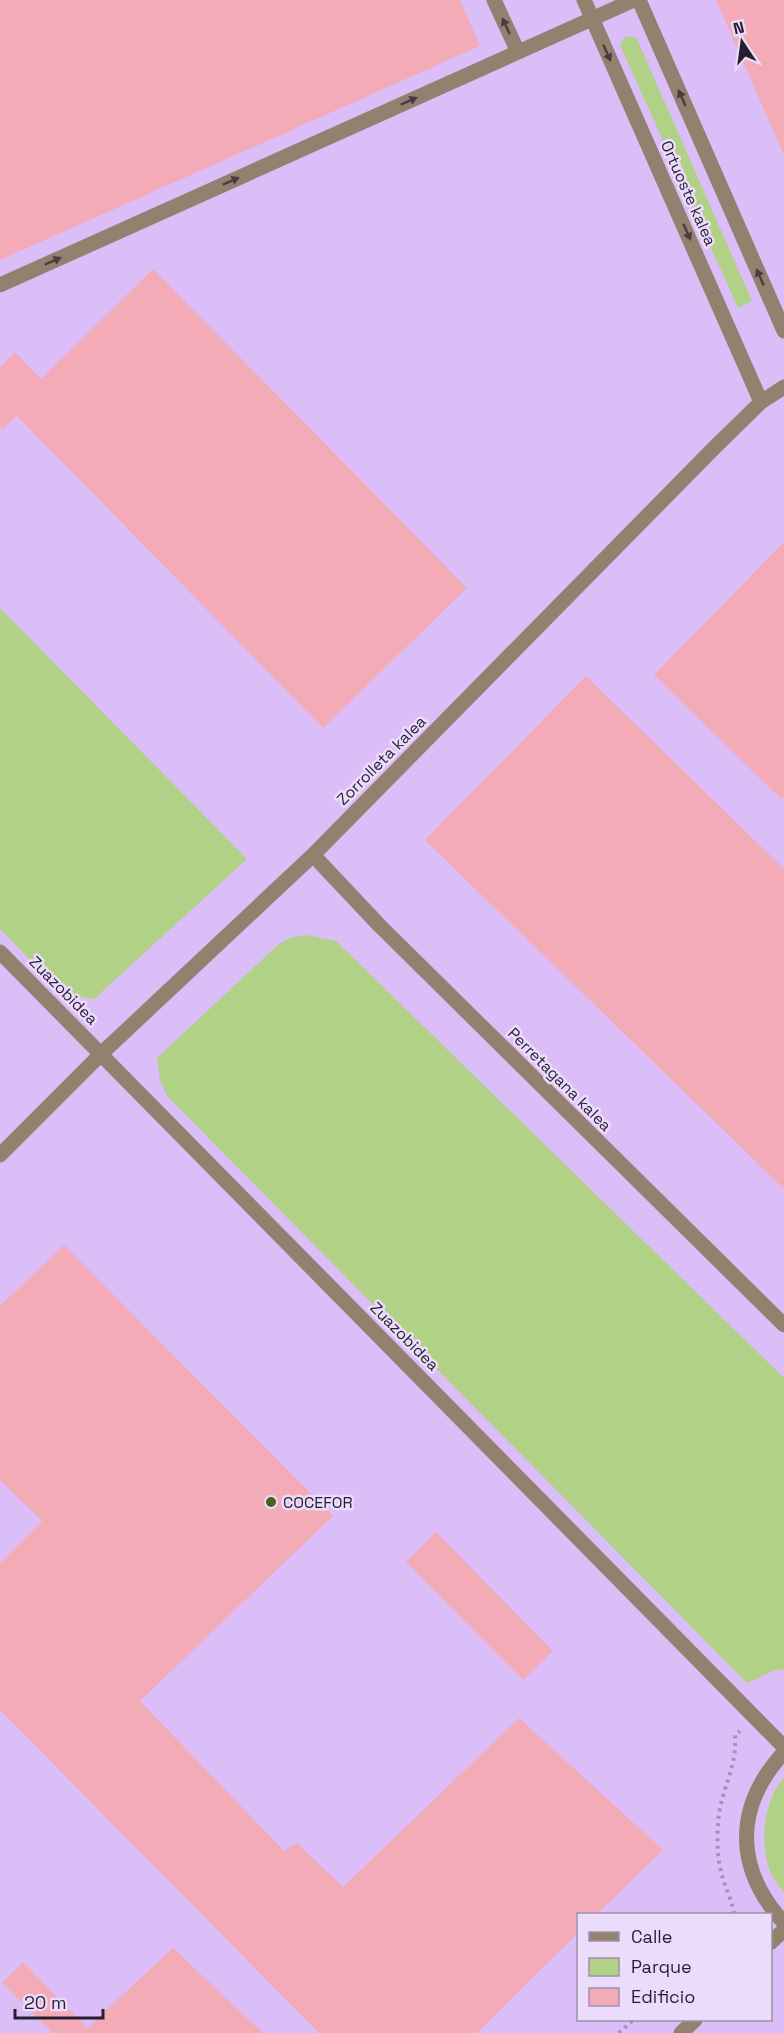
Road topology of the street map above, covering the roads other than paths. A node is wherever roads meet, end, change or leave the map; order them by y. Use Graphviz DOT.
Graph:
graph roads {
  1 [pos="494,0"];
  2 [pos="584,0"];
  3 [pos="634,0"];
  4 [pos="639,0"];
  5 [pos="592,20"];
  6 [pos="518,52"];
  7 [pos="0,285"];
  8 [pos="784,331"];
  9 [pos="784,387"];
  10 [pos="761,402"];
  11 [pos="313,855"];
  12 [pos="0,952"];
  13 [pos="101,1054"];
  14 [pos="0,1155"];
  15 [pos="784,1325"];
  16 [pos="784,1747"];
  17 [pos="784,1752"];
  18 [pos="784,1923"];
  19 [pos="784,1930"];
  20 [pos="772,1942"];
  21 [pos="693,2021"];
  22 [pos="681,2033"];
  6 -- 1 [label="street, one-way"];
  2 -- 5 [label="street, Ortuoste kalea"];
  3 -- 5 [label="street"];
  8 -- 4 [label="street, Ortuoste kalea, one-way"];
  5 -- 6 [label="street"];
  5 -- 10 [label="street, Ortuoste kalea, one-way"];
  7 -- 6 [label="street, one-way"];
  9 -- 10 [label="street, Zorrolleta kalea"];
  10 -- 11 [label="street, Zorrolleta kalea"];
  11 -- 13 [label="street, Zorrolleta kalea"];
  11 -- 15 [label="street, Perretagana kalea"];
  12 -- 13 [label="street, Zuazobidea"];
  13 -- 14 [label="street, Zorrolleta kalea"];
  13 -- 16 [label="street, Zuazobidea"];
  17 -- 18 [label="street"];
  19 -- 20 [label="street"];
  21 -- 22 [label="street"];
}
